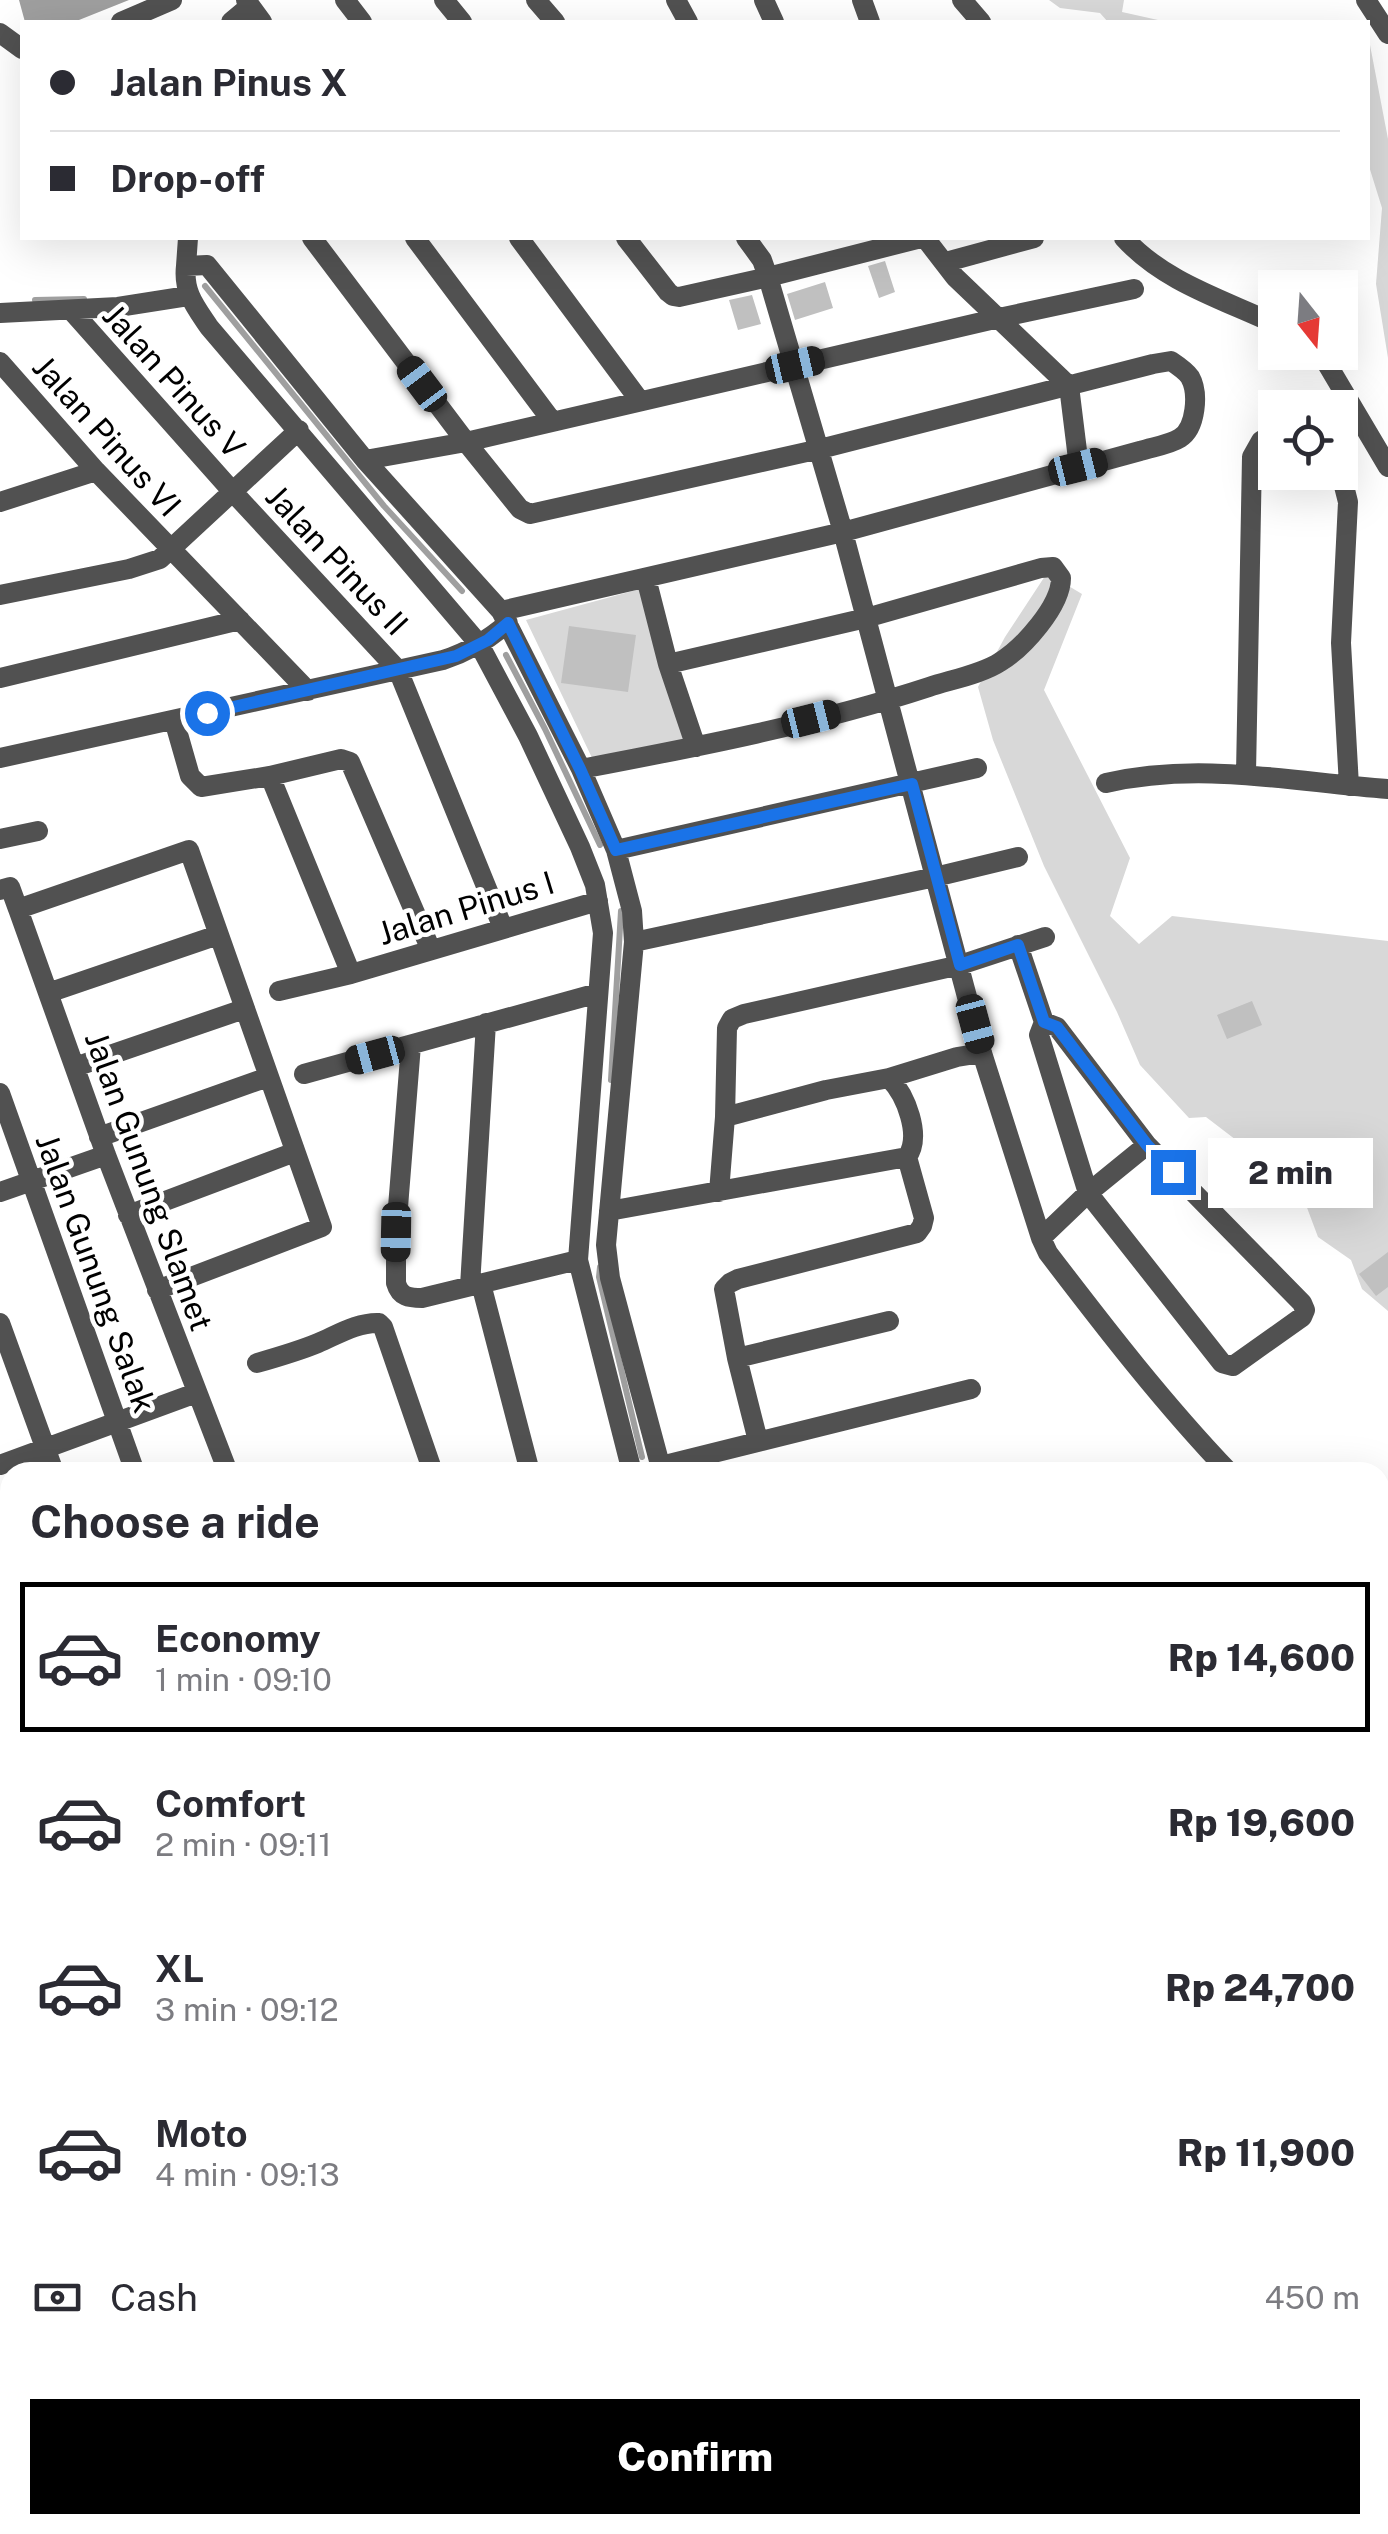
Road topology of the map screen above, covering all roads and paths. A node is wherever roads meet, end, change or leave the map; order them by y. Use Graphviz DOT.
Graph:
graph roads {
  1 [pos="172,0"];
  2 [pos="345,0"];
  3 [pos="444,0"];
  4 [pos="536,0"];
  5 [pos="962,0"];
  6 [pos="1366,0"];
  7 [pos="126,20"];
  8 [pos="360,20"];
  9 [pos="460,20"];
  10 [pos="553,20"];
  11 [pos="979,20"];
  12 [pos="1388,34"];
  13 [pos="188,240"];
  14 [pos="314,240"];
  15 [pos="417,240"];
  16 [pos="521,240"];
  17 [pos="628,240"];
  18 [pos="747,240"];
  19 [pos="916,240"];
  20 [pos="926,240"];
  21 [pos="1027,240"];
  22 [pos="1126,240"];
  23 [pos="946,262"];
  24 [pos="186,266"];
  25 [pos="768,277"];
  26 [pos="1134,289"];
  27 [pos="188,296"];
  28 [pos="71,310"];
  29 [pos="0,312"];
  30 [pos="1258,316"];
  31 [pos="999,318"];
  32 [pos="0,362"];
  33 [pos="795,365"];
  34 [pos="1331,370"];
  35 [pos="1069,386"];
  36 [pos="640,402"];
  37 [pos="552,421"];
  38 [pos="298,430"];
  39 [pos="466,442"];
  40 [pos="1258,447"];
  41 [pos="820,449"];
  42 [pos="365,460"];
  43 [pos="1388,466"];
  44 [pos="1078,467"];
  45 [pos="96,471"];
  46 [pos="1345,490"];
  47 [pos="232,491"];
  48 [pos="0,502"];
  49 [pos="844,532"];
  50 [pos="170,550"];
  51 [pos="646,578"];
  52 [pos="0,594"];
  53 [pos="866,618"];
  54 [pos="240,620"];
  55 [pos="496,629"];
  56 [pos="668,664"];
  57 [pos="398,670"];
  58 [pos="0,678"];
  59 [pos="308,692"];
  60 [pos="888,700"];
  61 [pos="174,720"];
  62 [pos="696,747"];
  63 [pos="0,758"];
  64 [pos="977,768"];
  65 [pos="580,769"];
  66 [pos="1246,773"];
  67 [pos="270,776"];
  68 [pos="1106,783"];
  69 [pos="912,784"];
  70 [pos="1348,786"];
  71 [pos="1388,789"];
  72 [pos="38,831"];
  73 [pos="0,839"];
  74 [pos="616,850"];
  75 [pos="1018,857"];
  76 [pos="935,877"];
  77 [pos="609,884"];
  78 [pos="0,890"];
  79 [pos="18,908"];
  80 [pos="503,928"];
  81 [pos="218,936"];
  82 [pos="1045,936"];
  83 [pos="634,942"];
  84 [pos="1018,945"];
  85 [pos="432,950"];
  86 [pos="960,965"];
  87 [pos="351,974"];
  88 [pos="280,992"];
  89 [pos="48,993"];
  90 [pos="598,993"];
  91 [pos="244,1009"];
  92 [pos="1044,1022"];
  93 [pos="486,1023"];
  94 [pos="411,1045"];
  95 [pos="970,1055"];
  96 [pos="74,1067"];
  97 [pos="304,1074"];
  98 [pos="268,1076"];
  99 [pos="889,1078"];
  100 [pos="0,1093"];
  101 [pos="725,1117"];
  102 [pos="1147,1145"];
  103 [pos="102,1146"];
  104 [pos="295,1152"];
  105 [pos="907,1157"];
  106 [pos="32,1181"];
  107 [pos="0,1192"];
  108 [pos="719,1192"];
  109 [pos="1088,1193"];
  110 [pos="610,1210"];
  111 [pos="128,1215"];
  112 [pos="1042,1238"];
  113 [pos="578,1260"];
  114 [pos="475,1285"];
  115 [pos="157,1290"];
  116 [pos="890,1321"];
  117 [pos="0,1324"];
  118 [pos="737,1358"];
  119 [pos="258,1363"];
  120 [pos="971,1389"];
  121 [pos="196,1393"];
  122 [pos="118,1422"];
  123 [pos="758,1442"];
  124 [pos="45,1448"];
  125 [pos="8,1462"];
  126 [pos="50,1462"];
  127 [pos="132,1462"];
  128 [pos="224,1462"];
  129 [pos="430,1462"];
  130 [pos="527,1462"];
  131 [pos="629,1462"];
  132 [pos="659,1462"];
  133 [pos="686,1462"];
  134 [pos="1220,1462"];
  1 -- 7 [label="street"];
  2 -- 8 [label="street"];
  3 -- 9 [label="street"];
  4 -- 10 [label="street"];
  5 -- 11 [label="street"];
  6 -- 12 [label="street"];
  13 -- 24 [label="street"];
  14 -- 39 [label="street"];
  15 -- 37 [label="street"];
  16 -- 36 [label="street"];
  17 -- 25 [label="street"];
  18 -- 25 [label="street"];
  19 -- 25 [label="street"];
  20 -- 23 [label="street"];
  21 -- 23 [label="street"];
  22 -- 30 [label="street"];
  23 -- 31 [label="street"];
  24 -- 27 [label="street"];
  24 -- 42 [label="street"];
  25 -- 33 [label="street"];
  26 -- 31 [label="street"];
  27 -- 28 [label="street"];
  27 -- 38 [label="street"];
  28 -- 29 [label="street"];
  28 -- 47 [label="street, Jalan Pinus V"];
  31 -- 33 [label="street"];
  31 -- 35 [label="street"];
  32 -- 45 [label="street, Jalan Pinus VI"];
  33 -- 36 [label="street"];
  33 -- 41 [label="street"];
  34 -- 43 [label="street"];
  35 -- 41 [label="street"];
  35 -- 44 [label="street"];
  35 -- 44 [label="street"];
  36 -- 37 [label="street"];
  37 -- 39 [label="street"];
  38 -- 47 [label="street"];
  38 -- 55 [label="street"];
  39 -- 41 [label="street"];
  39 -- 42 [label="street"];
  40 -- 66 [label="street"];
  41 -- 49 [label="street"];
  42 -- 55 [label="street"];
  44 -- 49 [label="street"];
  45 -- 48 [label="street"];
  45 -- 50 [label="street, Jalan Pinus VI"];
  46 -- 70 [label="street"];
  47 -- 50 [label="street"];
  47 -- 57 [label="street, Jalan Pinus II"];
  49 -- 51 [label="street"];
  49 -- 53 [label="street"];
  50 -- 52 [label="street"];
  50 -- 54 [label="street, Jalan Pinus VI"];
  51 -- 55 [label="street"];
  51 -- 56 [label="street"];
  53 -- 56 [label="street"];
  53 -- 60 [label="street"];
  53 -- 60 [label="street"];
  54 -- 58 [label="street"];
  54 -- 59 [label="street, Jalan Pinus VI"];
  55 -- 57 [label="street"];
  55 -- 65 [label="street"];
  55 -- 77 [label="street"];
  56 -- 62 [label="street"];
  57 -- 59 [label="street"];
  57 -- 80 [label="street"];
  59 -- 61 [label="street"];
  60 -- 62 [label="street"];
  60 -- 69 [label="street"];
  61 -- 63 [label="street"];
  61 -- 67 [label="street"];
  62 -- 65 [label="street"];
  64 -- 69 [label="street"];
  65 -- 74 [label="street"];
  66 -- 68 [label="street"];
  66 -- 70 [label="street"];
  67 -- 85 [label="street"];
  67 -- 87 [label="street, Jalan Pinus I"];
  69 -- 74 [label="street"];
  69 -- 76 [label="street"];
  70 -- 71 [label="street"];
  72 -- 73 [label="street"];
  74 -- 77 [label="street"];
  75 -- 76 [label="street"];
  76 -- 83 [label="street"];
  76 -- 86 [label="street"];
  77 -- 80 [label="street, Jalan Pinus I"];
  77 -- 83 [label="street"];
  77 -- 90 [label="street"];
  78 -- 79 [label="street"];
  79 -- 81 [label="street"];
  79 -- 89 [label="street, Jalan Gunung Slamet"];
  80 -- 85 [label="street, Jalan Pinus I"];
  81 -- 89 [label="street"];
  81 -- 91 [label="street"];
  82 -- 84 [label="street"];
  83 -- 110 [label="street"];
  84 -- 86 [label="street"];
  84 -- 92 [label="street"];
  85 -- 87 [label="street, Jalan Pinus I"];
  86 -- 95 [label="street"];
  86 -- 101 [label="street"];
  87 -- 88 [label="street, Jalan Pinus I"];
  89 -- 96 [label="street, Jalan Gunung Slamet"];
  90 -- 93 [label="street"];
  90 -- 113 [label="street"];
  91 -- 96 [label="street"];
  91 -- 98 [label="street"];
  92 -- 102 [label="street"];
  92 -- 109 [label="street"];
  93 -- 94 [label="street"];
  93 -- 114 [label="street"];
  94 -- 97 [label="street"];
  94 -- 114 [label="street"];
  95 -- 99 [label="street"];
  95 -- 112 [label="street"];
  96 -- 103 [label="street, Jalan Gunung Slamet"];
  98 -- 103 [label="street"];
  98 -- 104 [label="street"];
  99 -- 101 [label="street"];
  99 -- 105 [label="street"];
  100 -- 106 [label="street, Jalan Gunung Salak"];
  101 -- 108 [label="street"];
  102 -- 109 [label="street"];
  102 -- 109 [label="street"];
  103 -- 106 [label="street"];
  103 -- 111 [label="street, Jalan Gunung Slamet"];
  104 -- 111 [label="street"];
  104 -- 115 [label="street"];
  105 -- 108 [label="street"];
  105 -- 118 [label="street"];
  106 -- 107 [label="street"];
  106 -- 122 [label="street, Jalan Gunung Salak"];
  108 -- 110 [label="street"];
  109 -- 112 [label="street"];
  110 -- 132 [label="street"];
  111 -- 115 [label="street, Jalan Gunung Slamet"];
  112 -- 134 [label="street"];
  113 -- 114 [label="street"];
  113 -- 131 [label="street"];
  114 -- 130 [label="street"];
  115 -- 121 [label="street, Jalan Gunung Slamet"];
  116 -- 118 [label="street"];
  117 -- 124 [label="street"];
  118 -- 123 [label="street"];
  119 -- 129 [label="street"];
  120 -- 123 [label="street"];
  121 -- 122 [label="street"];
  121 -- 128 [label="street, Jalan Gunung Slamet"];
  122 -- 124 [label="street"];
  122 -- 127 [label="street, Jalan Gunung Salak"];
  123 -- 133 [label="street"];
  124 -- 125 [label="street"];
  124 -- 126 [label="street"];
}
